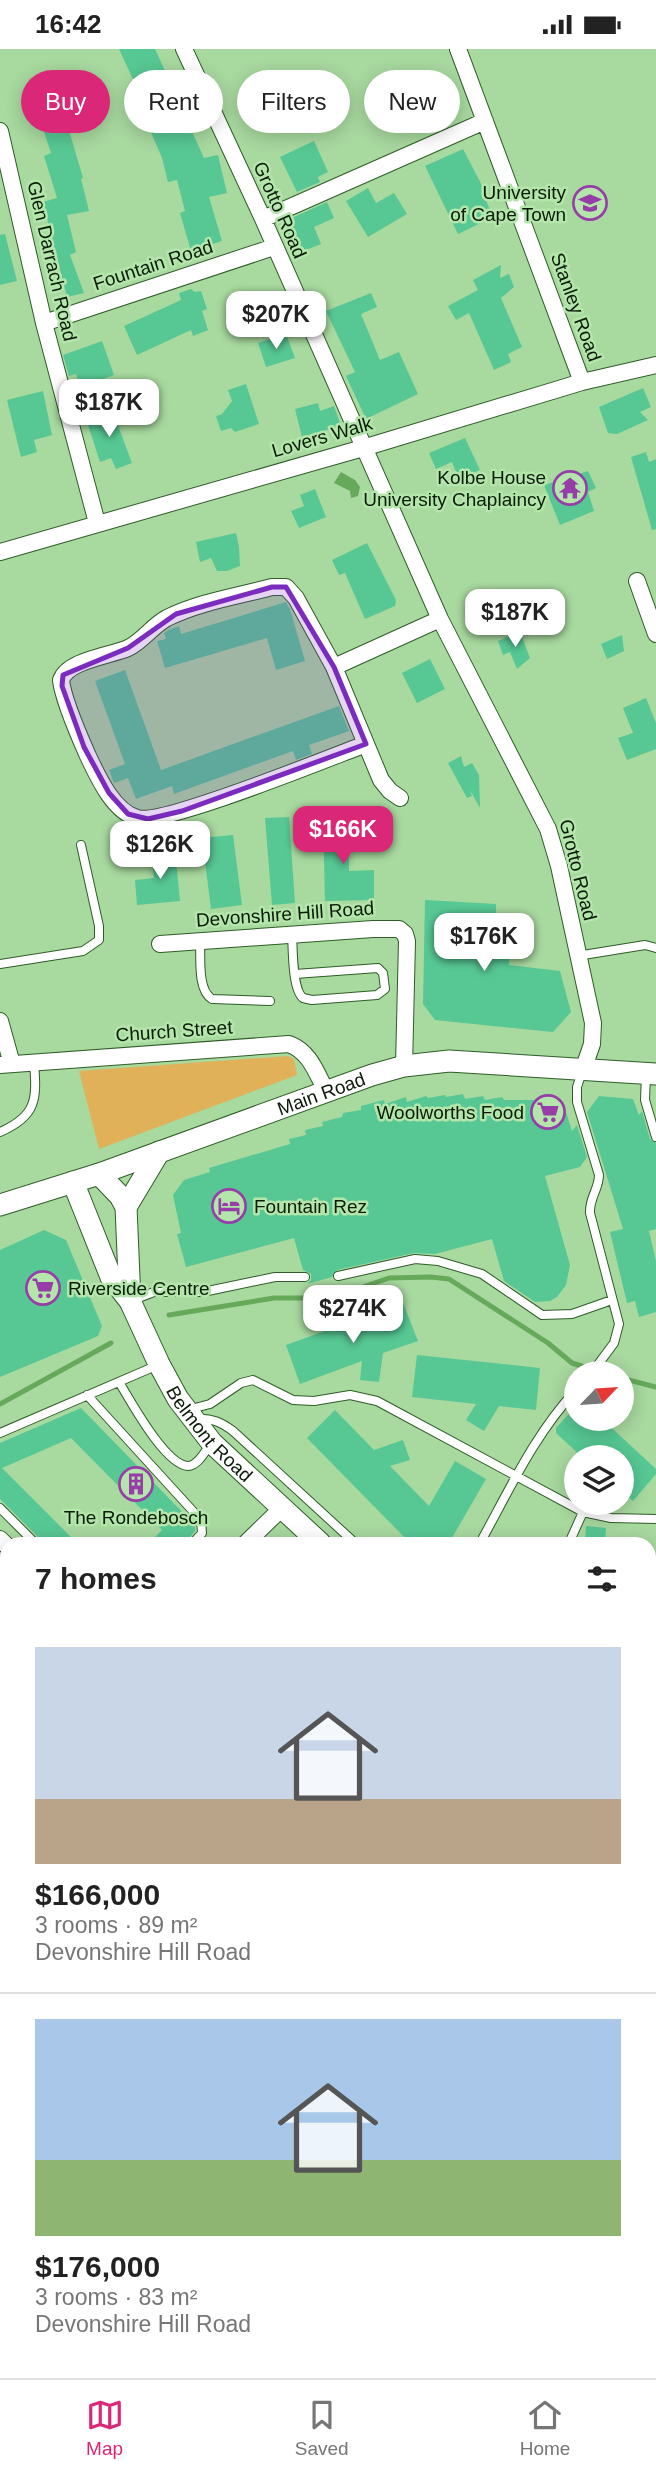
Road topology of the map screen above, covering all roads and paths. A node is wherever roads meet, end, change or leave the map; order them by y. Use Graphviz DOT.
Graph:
graph roads {
  1 [pos="184,49"];
  2 [pos="458,49"];
  3 [pos="485,121"];
  4 [pos="0,131"];
  5 [pos="262,219"];
  6 [pos="274,247"];
  7 [pos="44,323"];
  8 [pos="656,365"];
  9 [pos="582,382"];
  10 [pos="363,448"];
  11 [pos="97,523"];
  12 [pos="0,552"];
  13 [pos="637,581"];
  14 [pos="440,619"];
  15 [pos="656,634"];
  16 [pos="334,667"];
  17 [pos="366,744"];
  18 [pos="400,798"];
  19 [pos="82,845"];
  20 [pos="292,934"];
  21 [pos="200,941"];
  22 [pos="160,944"];
  23 [pos="656,948"];
  24 [pos="578,956"];
  25 [pos="0,964"];
  26 [pos="295,974"];
  27 [pos="270,1001"];
  28 [pos="0,1021"];
  29 [pos="34,1063"];
  30 [pos="6,1065"];
  31 [pos="404,1066"];
  32 [pos="583,1070"];
  33 [pos="651,1074"];
  34 [pos="326,1091"];
  35 [pos="0,1132"];
  36 [pos="656,1137"];
  37 [pos="159,1152"];
  38 [pos="99,1174"];
  39 [pos="74,1182"];
  40 [pos="0,1205"];
  41 [pos="126,1207"];
  42 [pos="338,1276"];
  43 [pos="305,1277"];
  44 [pos="612,1300"];
  45 [pos="130,1301"];
  46 [pos="602,1361"];
  47 [pos="159,1364"];
  48 [pos="119,1382"];
  49 [pos="86,1395"];
  50 [pos="564,1403"];
  51 [pos="190,1415"];
  52 [pos="0,1433"];
  53 [pos="212,1443"];
  54 [pos="517,1476"];
  55 [pos="564,1501"];
  56 [pos="0,1508"];
  57 [pos="282,1508"];
  58 [pos="582,1515"];
  59 [pos="599,1515"];
  60 [pos="656,1519"];
  61 [pos="29,1537"];
  62 [pos="198,1537"];
  63 [pos="252,1537"];
  64 [pos="313,1537"];
  65 [pos="348,1537"];
  66 [pos="483,1537"];
  67 [pos="573,1537"];
  1 -- 5 [label="street, Grotto Road"];
  2 -- 3 [label="street, Stanley Road"];
  3 -- 5 [label="street"];
  3 -- 9 [label="street, Stanley Road"];
  4 -- 7 [label="street, Glen Darrach Road"];
  5 -- 6 [label="street, Grotto Road"];
  6 -- 7 [label="street, Fountain Road"];
  6 -- 10 [label="street, Grotto Road"];
  7 -- 11 [label="street, Glen Darrach Road"];
  8 -- 9 [label="street, Lovers Walk"];
  9 -- 10 [label="street, Lovers Walk"];
  10 -- 11 [label="street, Lovers Walk"];
  10 -- 14 [label="street, Grotto Road"];
  11 -- 12 [label="street, Lovers Walk"];
  13 -- 15 [label="street"];
  14 -- 16 [label="street"];
  14 -- 24 [label="street, Grotto Road"];
  16 -- 17 [label="street"];
  16 -- 17 [label="street"];
  17 -- 18 [label="street"];
  19 -- 25 [label="lane"];
  20 -- 21 [label="street, Devonshire Hill Road"];
  20 -- 26 [label="lane"];
  20 -- 31 [label="street, Devonshire Hill Road"];
  21 -- 22 [label="street, Devonshire Hill Road"];
  21 -- 27 [label="lane"];
  23 -- 24 [label="lane"];
  24 -- 32 [label="street, Grotto Road"];
  26 -- 26 [label="lane"];
  28 -- 30 [label="street"];
  29 -- 30 [label="street, Church Street"];
  29 -- 34 [label="street, Church Street"];
  29 -- 35 [label="lane"];
  31 -- 32 [label="main road, Main Road"];
  31 -- 34 [label="main road, Main Road"];
  32 -- 33 [label="main road, Main Road"];
  32 -- 44 [label="lane"];
  33 -- 36 [label="lane"];
  34 -- 37 [label="main road, Main Road"];
  37 -- 38 [label="main road, Main Road"];
  37 -- 41 [label="main road"];
  38 -- 39 [label="main road, Main Road"];
  38 -- 41 [label="main road"];
  39 -- 40 [label="main road, Main Road"];
  39 -- 45 [label="main road, Belmont Road"];
  41 -- 45 [label="main road, Belmont Road"];
  42 -- 44 [label="lane"];
  43 -- 45 [label="lane"];
  44 -- 46 [label="lane"];
  45 -- 47 [label="main road, Belmont Road"];
  47 -- 48 [label="lane"];
  47 -- 51 [label="main road, Belmont Road"];
  48 -- 49 [label="lane"];
  48 -- 53 [label="lane"];
  49 -- 52 [label="lane"];
  49 -- 62 [label="lane"];
  50 -- 54 [label="lane"];
  51 -- 53 [label="main road, Belmont Road"];
  51 -- 54 [label="lane"];
  51 -- 65 [label="lane"];
  53 -- 57 [label="main road, Belmont Road"];
  54 -- 55 [label="lane"];
  54 -- 66 [label="lane"];
  56 -- 61 [label="lane"];
  57 -- 63 [label="street"];
  57 -- 64 [label="main road, Belmont Road"];
  58 -- 67 [label="lane"];
  59 -- 60 [label="lane"];
}
